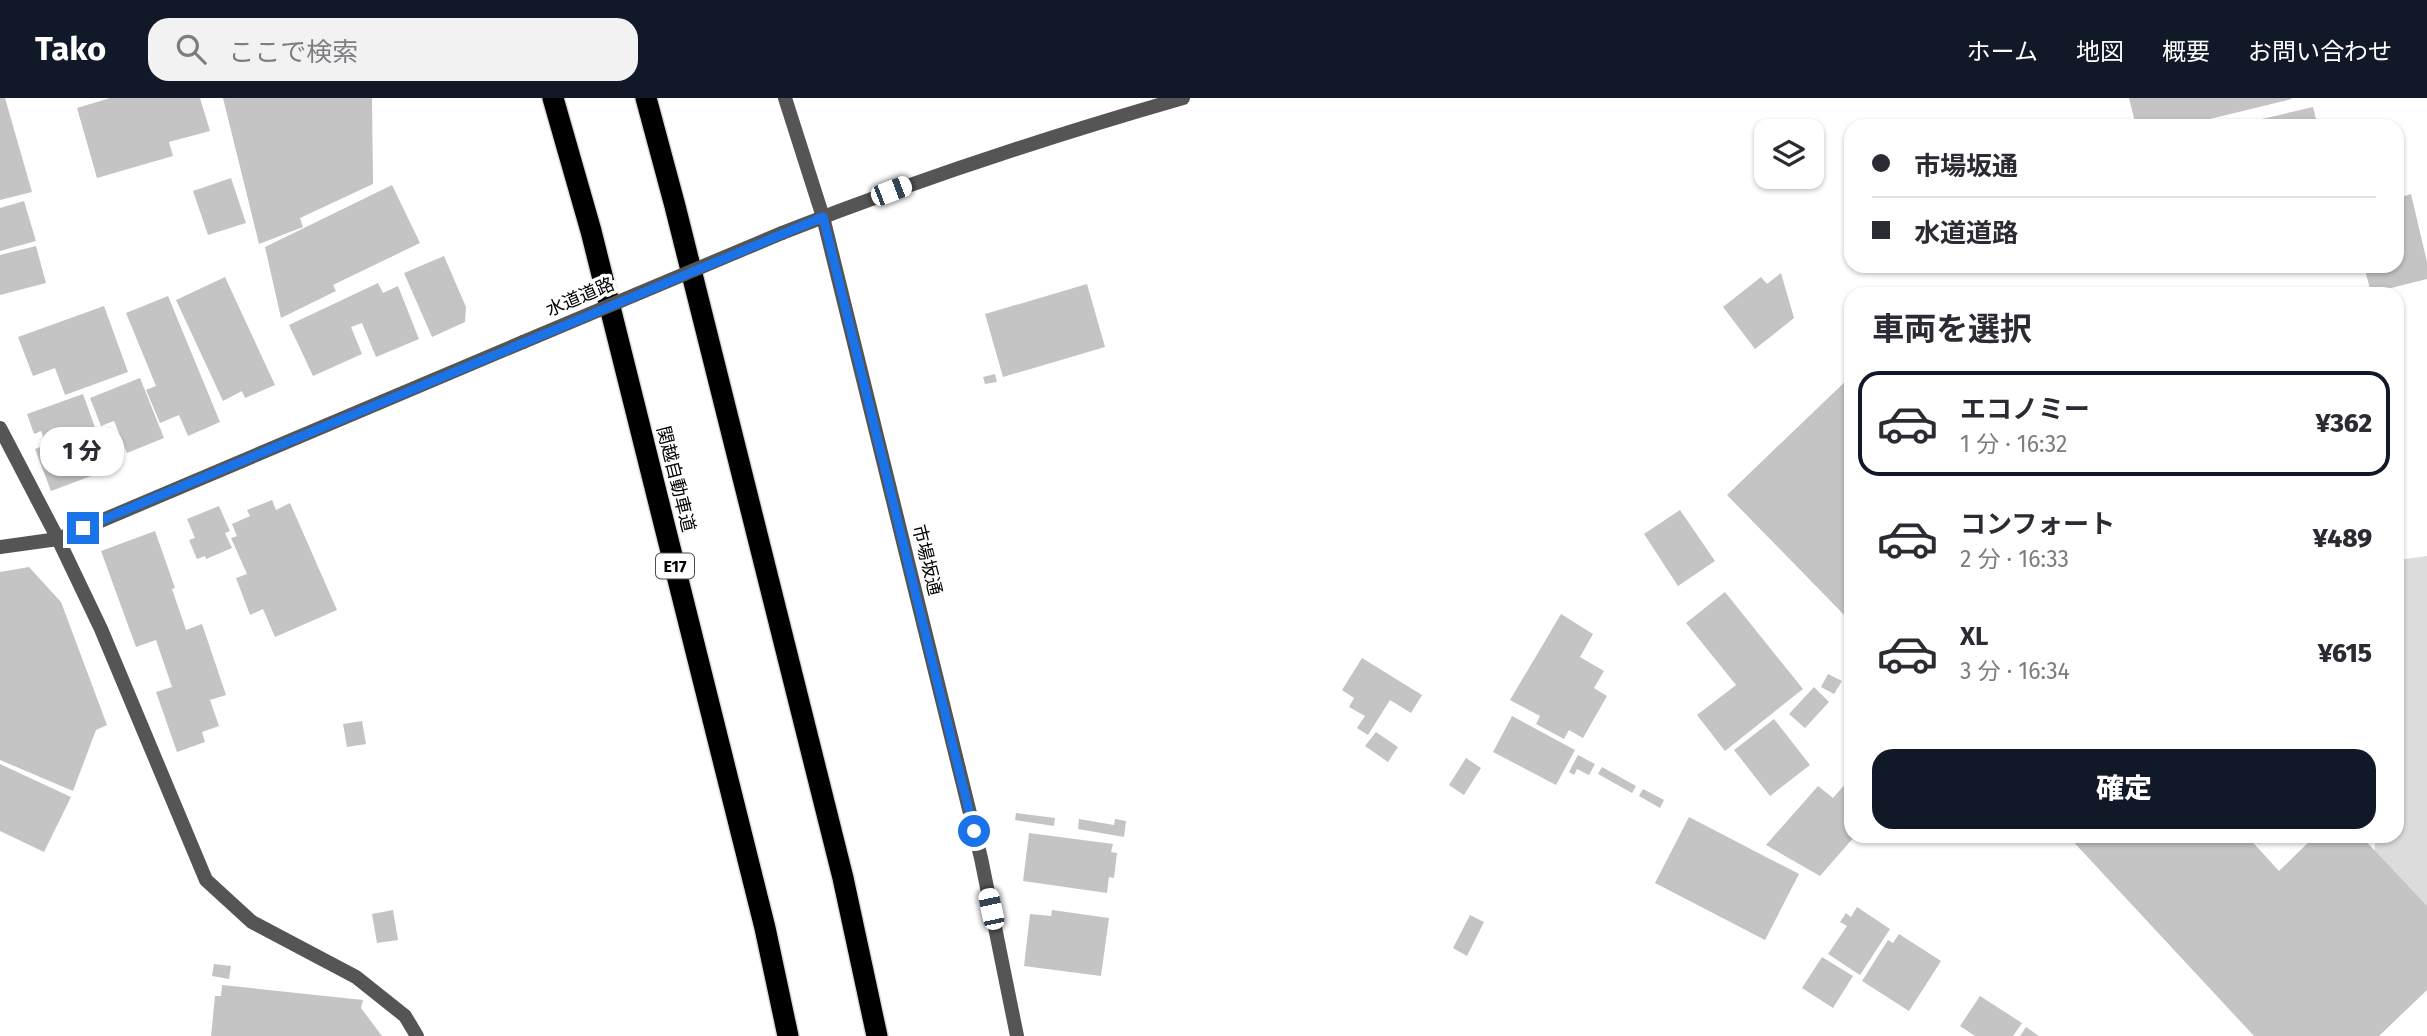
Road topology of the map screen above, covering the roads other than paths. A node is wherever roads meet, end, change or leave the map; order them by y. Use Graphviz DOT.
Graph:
graph roads {
  1 [pos="553,98"];
  2 [pos="646,98"];
  3 [pos="785,98"];
  4 [pos="1183,98"];
  5 [pos="823,217"];
  6 [pos="0,428"];
  7 [pos="58,539"];
  8 [pos="0,547"];
  9 [pos="417,1036"];
  10 [pos="788,1036"];
  11 [pos="877,1036"];
  12 [pos="1017,1036"];
  1 -- 10 [label="highway, 関越自動車道 / E17"];
  2 -- 11 [label="highway"];
  3 -- 5 [label="street, 市場坂通"];
  4 -- 5 [label="street, 水道道路"];
  5 -- 7 [label="street, 水道道路, bridge"];
  5 -- 12 [label="street, 市場坂通"];
  6 -- 7 [label="street"];
  7 -- 8 [label="street, 水道道路"];
  7 -- 9 [label="street"];
}
